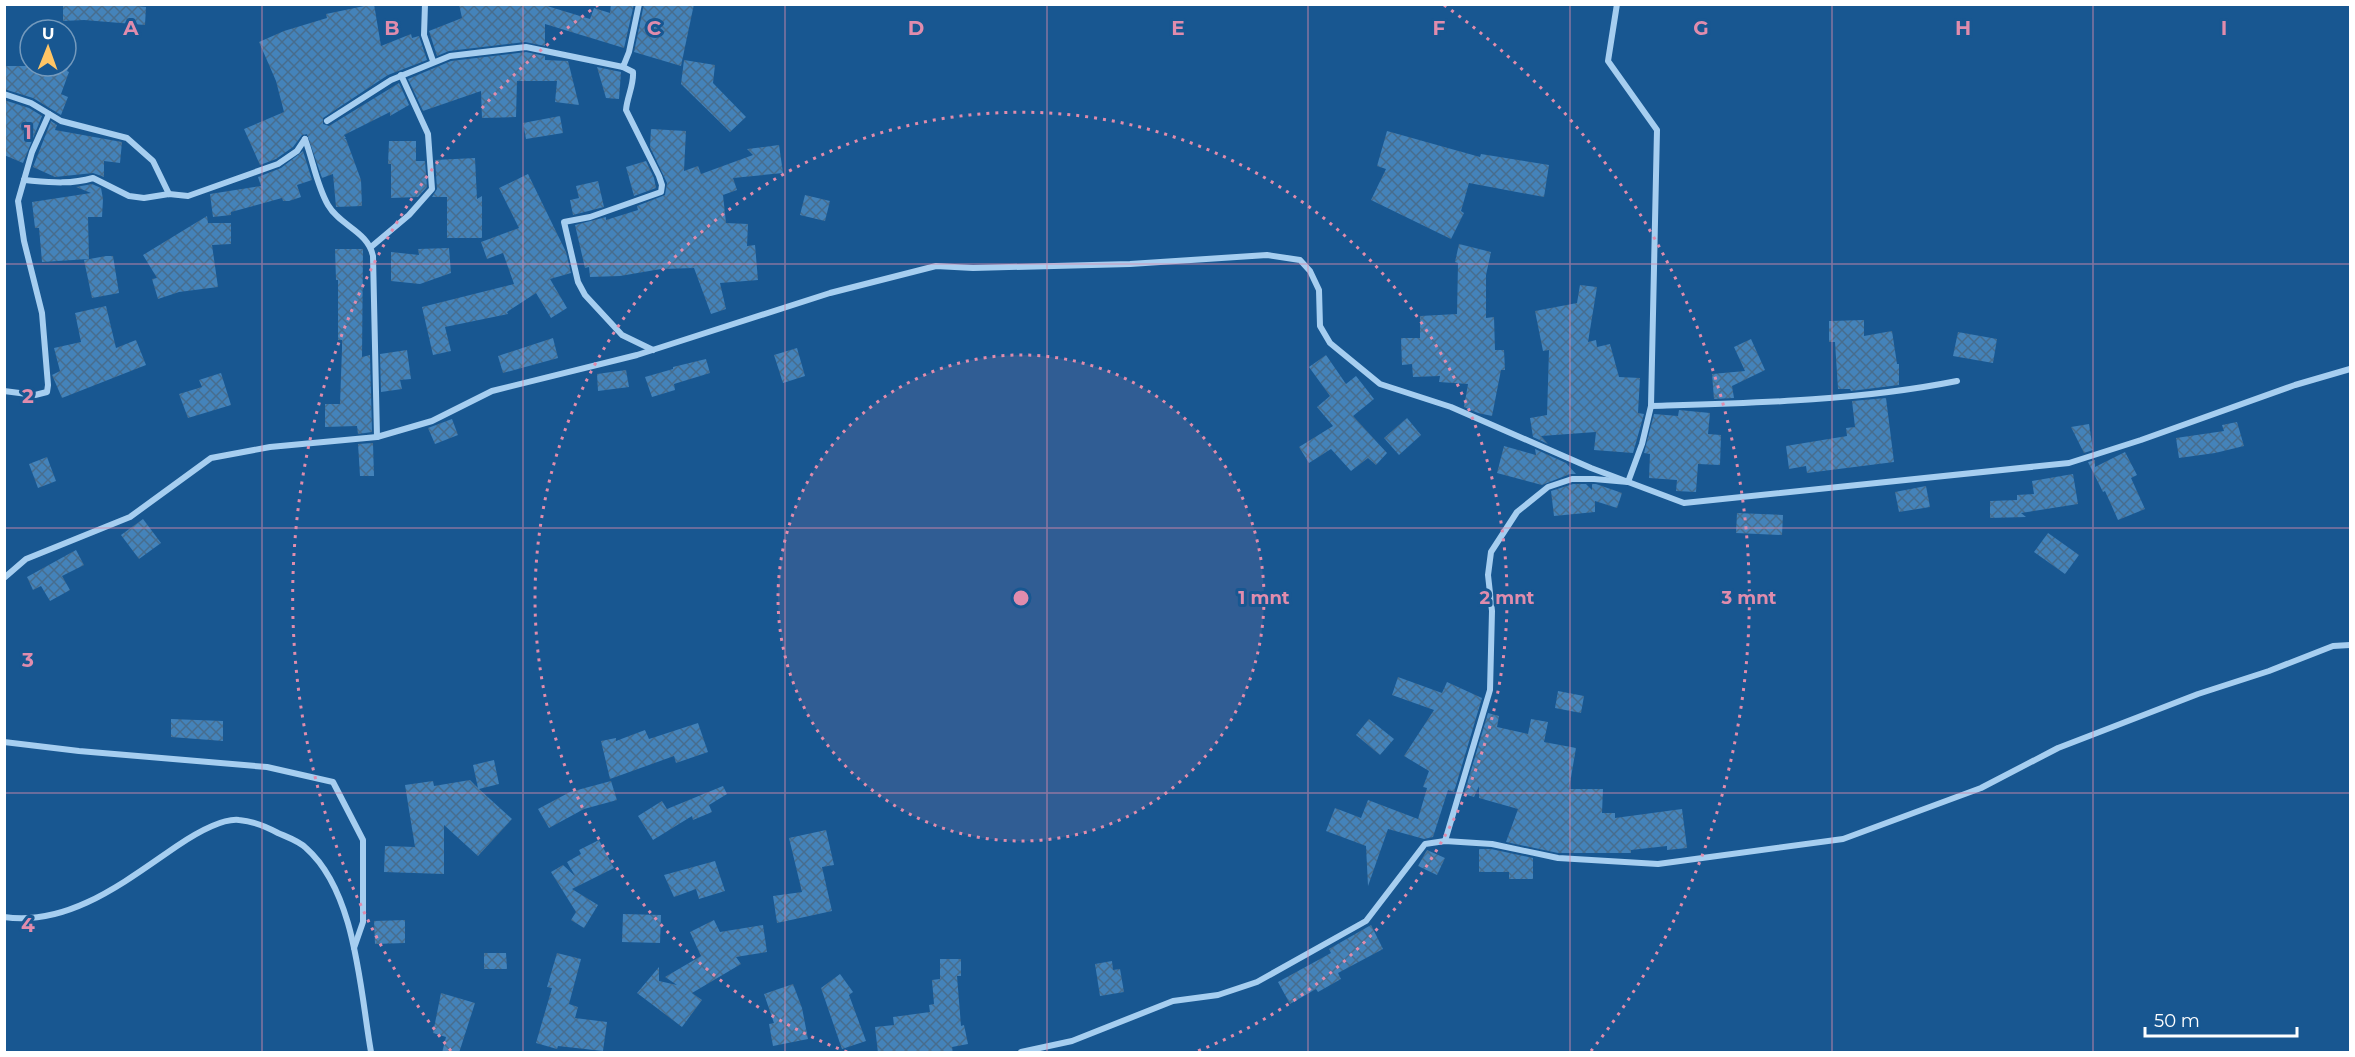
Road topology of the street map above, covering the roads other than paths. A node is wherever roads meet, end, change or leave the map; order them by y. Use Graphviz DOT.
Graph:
graph roads {
  1 [pos="425,4"];
  2 [pos="639,4"];
  3 [pos="1617,4"];
  4 [pos="433,61"];
  5 [pos="623,67"];
  6 [pos="401,75"];
  7 [pos="4,94"];
  8 [pos="49,114"];
  9 [pos="327,121"];
  10 [pos="24,180"];
  11 [pos="169,194"];
  12 [pos="371,247"];
  13 [pos="653,350"];
  14 [pos="2350,369"];
  15 [pos="1957,381"];
  16 [pos="4,391"];
  17 [pos="1651,406"];
  18 [pos="377,437"];
  19 [pos="1628,482"];
  20 [pos="4,578"];
  21 [pos="2350,645"];
  22 [pos="4,742"];
  23 [pos="1445,841"];
  24 [pos="4,917"];
  25 [pos="353,949"];
  26 [pos="371,1053"];
  27 [pos="1021,1053"];
  1 -- 4 [label="street"];
  2 -- 5 [label="street"];
  3 -- 17 [label="street"];
  4 -- 5 [label="street"];
  4 -- 6 [label="street"];
  5 -- 13 [label="street"];
  6 -- 9 [label="street"];
  6 -- 12 [label="street"];
  7 -- 8 [label="street"];
  8 -- 10 [label="street"];
  8 -- 11 [label="street"];
  10 -- 11 [label="street"];
  10 -- 16 [label="street"];
  11 -- 12 [label="street"];
  12 -- 18 [label="street"];
  13 -- 18 [label="street"];
  13 -- 19 [label="street"];
  14 -- 19 [label="street"];
  15 -- 17 [label="street"];
  17 -- 19 [label="street"];
  18 -- 20 [label="street"];
  19 -- 23 [label="street"];
  21 -- 23 [label="street"];
  22 -- 25 [label="street"];
  23 -- 27 [label="street"];
  24 -- 25 [label="street"];
  25 -- 26 [label="street"];
}
